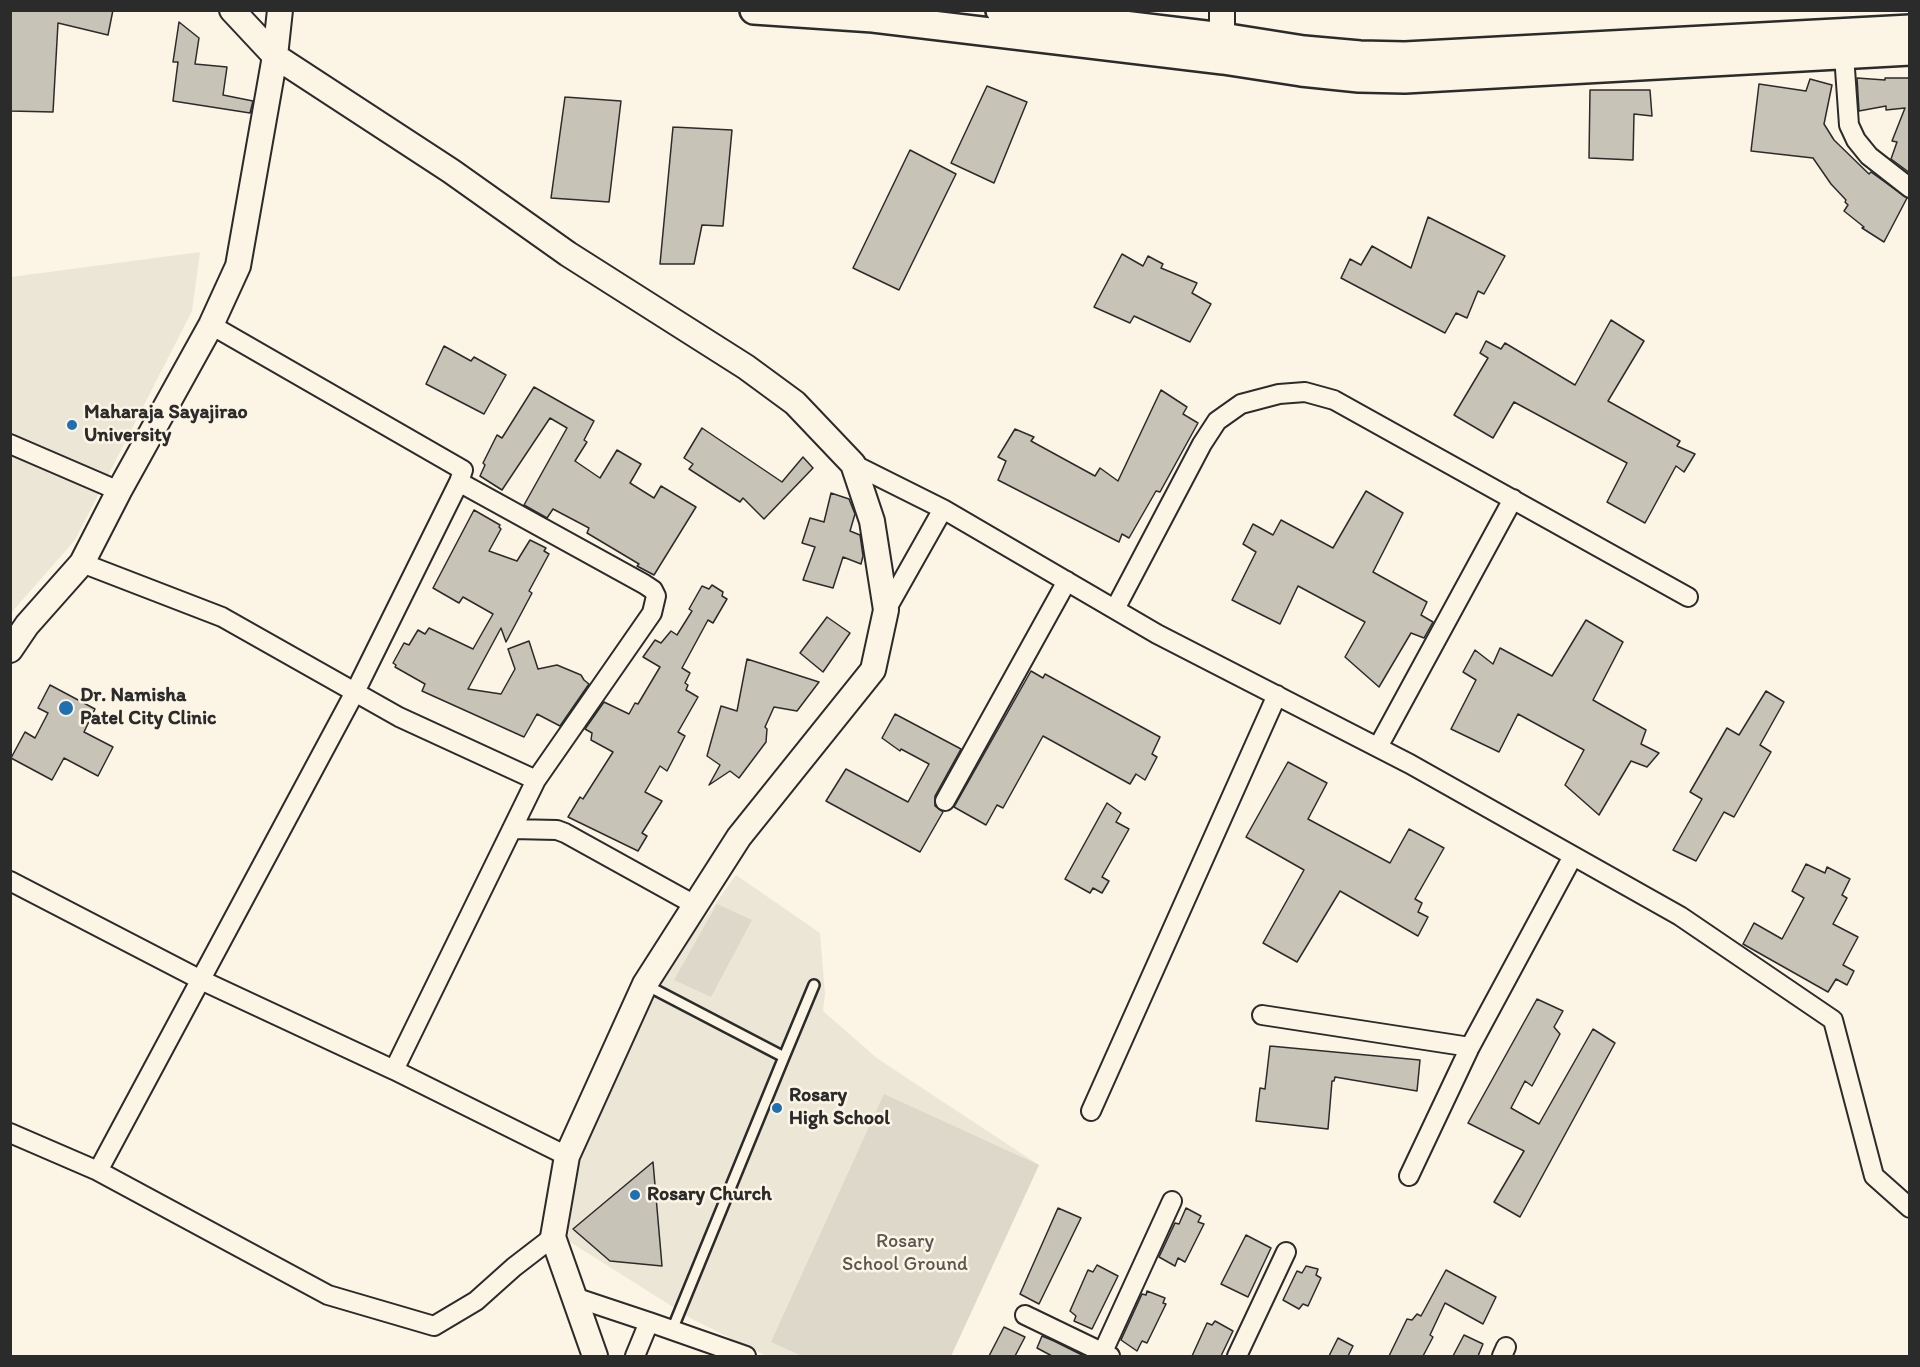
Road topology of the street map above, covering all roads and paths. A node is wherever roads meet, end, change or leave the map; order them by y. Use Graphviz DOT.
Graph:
graph roads {
  1 [pos="232,10"];
  2 [pos="280,10"];
  3 [pos="754,10"];
  4 [pos="1000,10"];
  5 [pos="1910,29"];
  6 [pos="1222,36"];
  7 [pos="1910,51"];
  8 [pos="1844,55"];
  9 [pos="275,56"];
  10 [pos="1910,188"];
  11 [pos="211,325"];
  12 [pos="10,444"];
  13 [pos="853,464"];
  14 [pos="459,482"];
  15 [pos="119,491"];
  16 [pos="1513,499"];
  17 [pos="943,508"];
  18 [pos="82,563"];
  19 [pos="1067,581"];
  20 [pos="1688,597"];
  21 [pos="1115,609"];
  22 [pos="886,610"];
  23 [pos="10,650"];
  24 [pos="355,692"];
  25 [pos="1277,695"];
  26 [pos="1378,747"];
  27 [pos="536,780"];
  28 [pos="945,801"];
  29 [pos="512,829"];
  30 [pos="1573,856"];
  31 [pos="10,881"];
  32 [pos="695,905"];
  33 [pos="201,980"];
  34 [pos="645,984"];
  35 [pos="814,986"];
  36 [pos="1262,1015"];
  37 [pos="1470,1047"];
  38 [pos="784,1057"];
  39 [pos="394,1070"];
  40 [pos="1091,1110"];
  41 [pos="10,1133"];
  42 [pos="567,1156"];
  43 [pos="98,1171"];
  44 [pos="1409,1176"];
  45 [pos="1172,1201"];
  46 [pos="1910,1208"];
  47 [pos="553,1237"];
  48 [pos="1286,1252"];
  49 [pos="574,1297"];
  50 [pos="1025,1315"];
  51 [pos="649,1322"];
  52 [pos="672,1330"];
  53 [pos="1104,1355"];
  54 [pos="595,1356"];
  55 [pos="635,1356"];
  56 [pos="746,1356"];
  57 [pos="1237,1356"];
  1 -- 9 [label="street"];
  2 -- 9 [label="street"];
  3 -- 6 [label="main road"];
  4 -- 6 [label="main road"];
  5 -- 6 [label="main road"];
  6 -- 8 [label="main road"];
  7 -- 8 [label="main road"];
  8 -- 10 [label="street"];
  9 -- 11 [label="street"];
  9 -- 13 [label="street"];
  11 -- 14 [label="street"];
  11 -- 15 [label="street"];
  12 -- 15 [label="street"];
  13 -- 17 [label="street"];
  13 -- 22 [label="street"];
  14 -- 24 [label="street"];
  14 -- 27 [label="street"];
  15 -- 18 [label="street"];
  16 -- 20 [label="street"];
  16 -- 21 [label="street"];
  16 -- 26 [label="street"];
  17 -- 19 [label="street"];
  17 -- 22 [label="street"];
  18 -- 23 [label="street"];
  18 -- 24 [label="street"];
  19 -- 21 [label="street"];
  19 -- 28 [label="street"];
  21 -- 25 [label="street"];
  22 -- 32 [label="street"];
  24 -- 27 [label="street"];
  24 -- 33 [label="street"];
  25 -- 26 [label="street"];
  25 -- 40 [label="street"];
  26 -- 30 [label="street"];
  27 -- 29 [label="street"];
  29 -- 32 [label="street"];
  29 -- 39 [label="street"];
  30 -- 37 [label="street"];
  30 -- 46 [label="street"];
  31 -- 33 [label="street"];
  32 -- 34 [label="street"];
  33 -- 39 [label="street"];
  33 -- 43 [label="street"];
  34 -- 38 [label="lane"];
  34 -- 42 [label="street"];
  35 -- 38 [label="lane"];
  36 -- 37 [label="street"];
  37 -- 44 [label="street"];
  38 -- 52 [label="lane"];
  39 -- 42 [label="street"];
  41 -- 43 [label="street"];
  42 -- 47 [label="street"];
  43 -- 47 [label="street"];
  45 -- 53 [label="street"];
  47 -- 49 [label="street"];
  48 -- 57 [label="street"];
  49 -- 51 [label="street"];
  49 -- 54 [label="street"];
  50 -- 53 [label="street"];
  51 -- 52 [label="street"];
  51 -- 55 [label="street"];
  52 -- 56 [label="street"];
}
